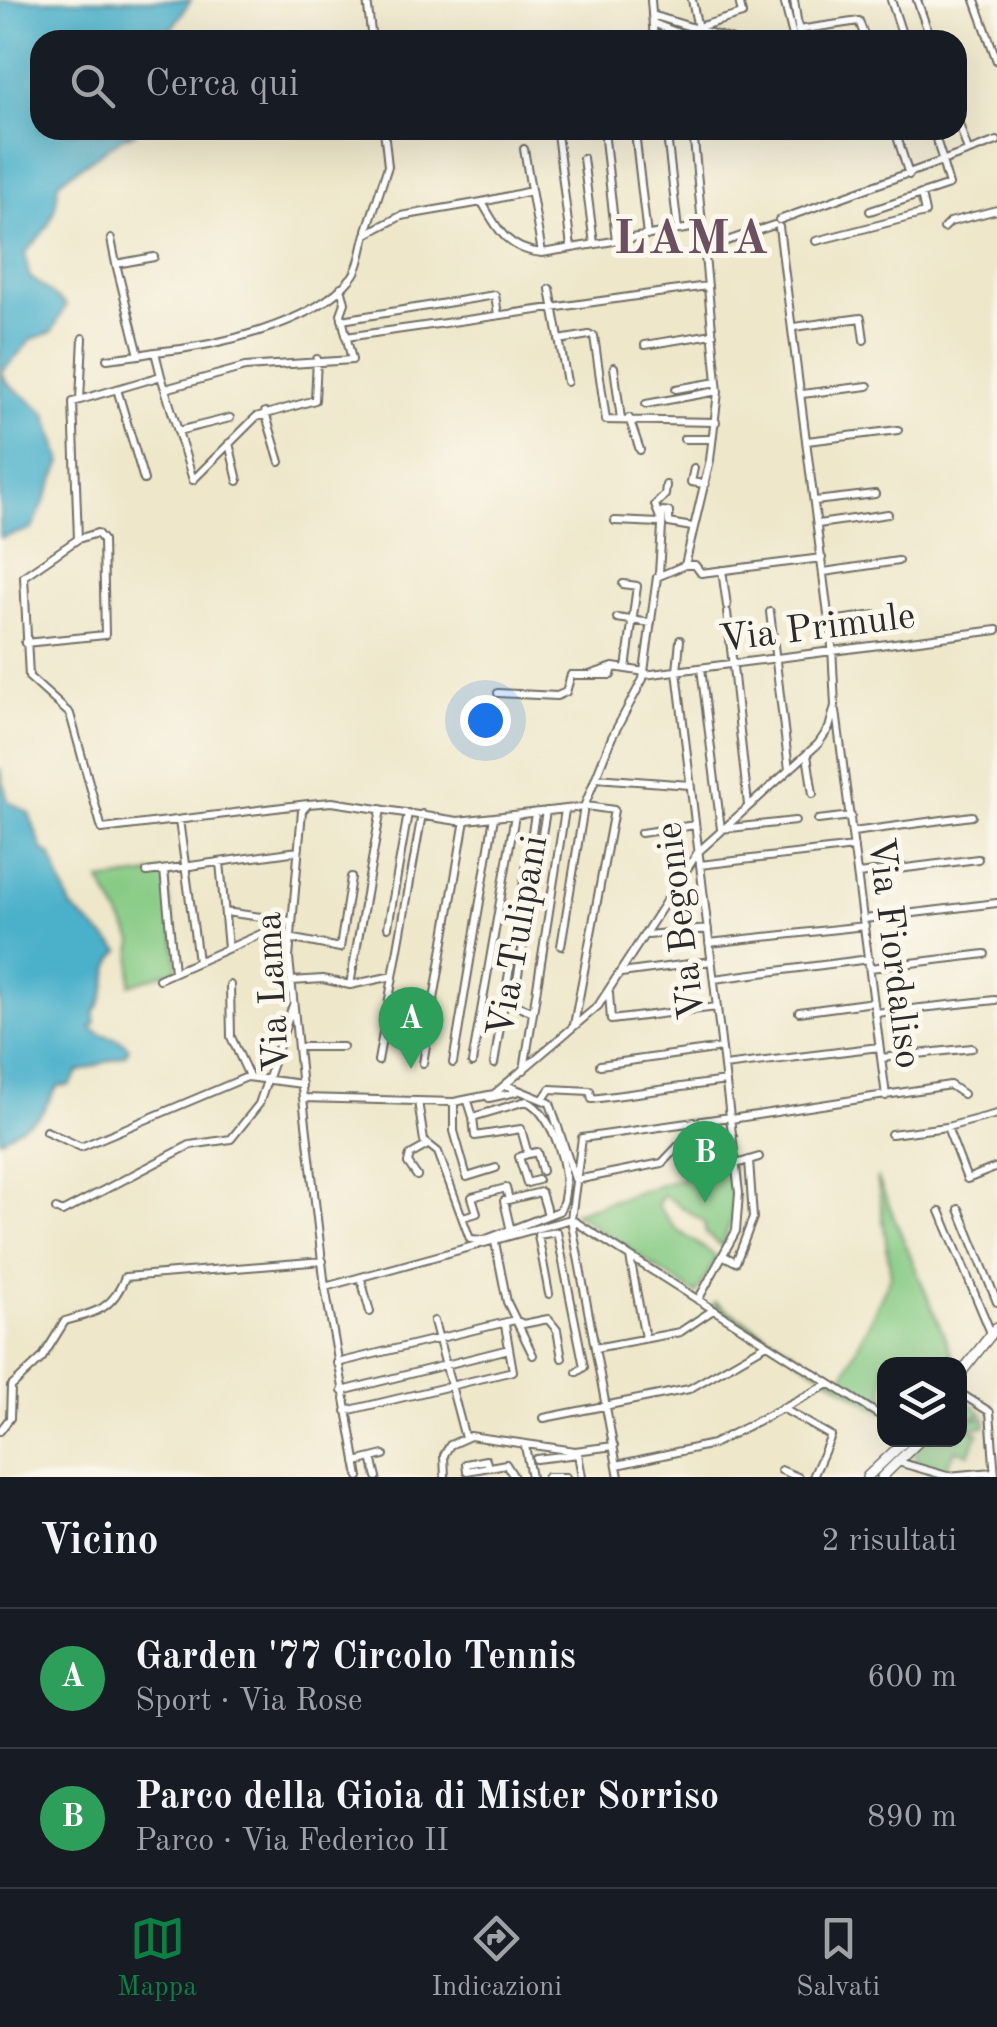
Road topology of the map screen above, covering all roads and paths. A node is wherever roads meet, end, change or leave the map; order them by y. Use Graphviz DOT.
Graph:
graph roads {
  1 [pos="367,0"];
  2 [pos="651,0"];
  3 [pos="692,0"];
  4 [pos="739,0"];
  5 [pos="784,0"];
  6 [pos="794,0"];
  7 [pos="891,0"];
  8 [pos="917,0"];
  9 [pos="975,0"];
  10 [pos="696,26"];
  11 [pos="653,28"];
  12 [pos="371,30"];
  13 [pos="707,30"];
  14 [pos="794,30"];
  15 [pos="798,30"];
  16 [pos="863,30"];
  17 [pos="901,30"];
  18 [pos="927,30"];
  19 [pos="997,61"];
  20 [pos="385,140"];
  21 [pos="557,140"];
  22 [pos="605,140"];
  23 [pos="637,140"];
  24 [pos="668,140"];
  25 [pos="694,140"];
  26 [pos="898,140"];
  27 [pos="936,140"];
  28 [pos="964,140"];
  29 [pos="997,141"];
  30 [pos="524,149"];
  31 [pos="968,152"];
  32 [pos="583,158"];
  33 [pos="943,161"];
  34 [pos="909,174"];
  35 [pos="531,191"];
  36 [pos="921,194"];
  37 [pos="482,202"];
  38 [pos="997,210"];
  39 [pos="870,211"];
  40 [pos="702,223"];
  41 [pos="778,224"];
  42 [pos="944,228"];
  43 [pos="678,230"];
  44 [pos="366,234"];
  45 [pos="647,236"];
  46 [pos="111,239"];
  47 [pos="709,239"];
  48 [pos="616,241"];
  49 [pos="816,241"];
  50 [pos="594,244"];
  51 [pos="571,248"];
  52 [pos="542,253"];
  53 [pos="154,257"];
  54 [pos="116,264"];
  55 [pos="707,286"];
  56 [pos="341,287"];
  57 [pos="550,288"];
  58 [pos="554,309"];
  59 [pos="498,316"];
  60 [pos="342,320"];
  61 [pos="794,327"];
  62 [pos="713,334"];
  63 [pos="346,337"];
  64 [pos="82,338"];
  65 [pos="559,340"];
  66 [pos="864,340"];
  67 [pos="645,345"];
  68 [pos="154,352"];
  69 [pos="139,354"];
  70 [pos="107,359"];
  71 [pos="318,359"];
  72 [pos="614,367"];
  73 [pos="161,376"];
  74 [pos="567,382"];
  75 [pos="717,382"];
  76 [pos="868,386"];
  77 [pos="117,389"];
  78 [pos="165,389"];
  79 [pos="676,389"];
  80 [pos="718,391"];
  81 [pos="802,394"];
  82 [pos="80,400"];
  83 [pos="646,404"];
  84 [pos="681,408"];
  85 [pos="266,412"];
  86 [pos="230,418"];
  87 [pos="625,418"];
  88 [pos="682,421"];
  89 [pos="716,422"];
  90 [pos="898,430"];
  91 [pos="178,432"];
  92 [pos="713,439"];
  93 [pos="684,440"];
  94 [pos="808,441"];
  95 [pos="228,443"];
  96 [pos="640,450"];
  97 [pos="280,462"];
  98 [pos="694,468"];
  99 [pos="144,480"];
  100 [pos="238,480"];
  101 [pos="705,484"];
  102 [pos="666,485"];
  103 [pos="876,494"];
  104 [pos="814,501"];
  105 [pos="888,514"];
  106 [pos="615,520"];
  107 [pos="661,521"];
  108 [pos="818,524"];
  109 [pos="692,527"];
  110 [pos="78,540"];
  111 [pos="822,558"];
  112 [pos="898,562"];
  113 [pos="684,565"];
  114 [pos="722,570"];
  115 [pos="824,572"];
  116 [pos="660,573"];
  117 [pos="622,584"];
  118 [pos="770,612"];
  119 [pos="876,615"];
  120 [pos="617,618"];
  121 [pos="632,620"];
  122 [pos="830,622"];
  123 [pos="651,623"];
  124 [pos="997,630"];
  125 [pos="680,640"];
  126 [pos="25,643"];
  127 [pos="830,652"];
  128 [pos="776,660"];
  129 [pos="732,665"];
  130 [pos="701,668"];
  131 [pos="626,670"];
  132 [pos="676,671"];
  133 [pos="644,674"];
  134 [pos="498,693"];
  135 [pos="835,706"];
  136 [pos="807,754"];
  137 [pos="789,771"];
  138 [pos="596,778"];
  139 [pos="690,786"];
  140 [pos="813,794"];
  141 [pos="308,804"];
  142 [pos="585,806"];
  143 [pos="748,806"];
  144 [pos="381,809"];
  145 [pos="565,810"];
  146 [pos="546,811"];
  147 [pos="408,812"];
  148 [pos="535,813"];
  149 [pos="422,814"];
  150 [pos="515,815"];
  151 [pos="851,816"];
  152 [pos="972,816"];
  153 [pos="494,817"];
  154 [pos="179,820"];
  155 [pos="465,820"];
  156 [pos="818,820"];
  157 [pos="795,821"];
  158 [pos="695,826"];
  159 [pos="721,829"];
  160 [pos="640,832"];
  161 [pos="853,832"];
  162 [pos="854,847"];
  163 [pos="298,850"];
  164 [pos="698,852"];
  165 [pos="978,858"];
  166 [pos="220,862"];
  167 [pos="700,865"];
  168 [pos="185,867"];
  169 [pos="164,870"];
  170 [pos="147,872"];
  171 [pos="858,874"];
  172 [pos="351,877"];
  173 [pos="997,903"];
  174 [pos="225,912"];
  175 [pos="290,921"];
  176 [pos="864,922"];
  177 [pos="388,928"];
  178 [pos="708,929"];
  179 [pos="646,936"];
  180 [pos="289,938"];
  181 [pos="710,943"];
  182 [pos="562,946"];
  183 [pos="228,948"];
  184 [pos="985,954"];
  185 [pos="289,958"];
  186 [pos="198,961"];
  187 [pos="712,961"];
  188 [pos="870,964"];
  189 [pos="174,972"];
  190 [pos="621,973"];
  191 [pos="393,976"];
  192 [pos="159,978"];
  193 [pos="714,978"];
  194 [pos="291,981"];
  195 [pos="230,984"];
  196 [pos="350,986"];
  197 [pos="609,993"];
  198 [pos="995,1000"];
  199 [pos="874,1002"];
  200 [pos="294,1004"];
  201 [pos="717,1007"];
  202 [pos="531,1011"];
  203 [pos="799,1012"];
  204 [pos="876,1014"];
  205 [pos="573,1026"];
  206 [pos="298,1047"];
  207 [pos="879,1047"];
  208 [pos="343,1048"];
  209 [pos="722,1048"];
  210 [pos="972,1048"];
  211 [pos="892,1057"];
  212 [pos="881,1058"];
  213 [pos="378,1061"];
  214 [pos="423,1062"];
  215 [pos="472,1062"];
  216 [pos="453,1064"];
  217 [pos="494,1064"];
  218 [pos="600,1065"];
  219 [pos="724,1066"];
  220 [pos="894,1070"];
  221 [pos="521,1073"];
  222 [pos="250,1076"];
  223 [pos="268,1080"];
  224 [pos="726,1082"];
  225 [pos="302,1084"];
  226 [pos="506,1086"];
  227 [pos="522,1090"];
  228 [pos="963,1094"];
  229 [pos="886,1096"];
  230 [pos="304,1098"];
  231 [pos="544,1098"];
  232 [pos="482,1099"];
  233 [pos="418,1101"];
  234 [pos="468,1101"];
  235 [pos="454,1102"];
  236 [pos="997,1114"];
  237 [pos="474,1116"];
  238 [pos="731,1118"];
  239 [pos="947,1128"];
  240 [pos="46,1131"];
  241 [pos="891,1134"];
  242 [pos="733,1136"];
  243 [pos="426,1146"];
  244 [pos="528,1154"];
  245 [pos="759,1157"];
  246 [pos="749,1160"];
  247 [pos="736,1164"];
  248 [pos="997,1167"];
  249 [pos="496,1168"];
  250 [pos="542,1170"];
  251 [pos="417,1176"];
  252 [pos="538,1180"];
  253 [pos="576,1180"];
  254 [pos="456,1197"];
  255 [pos="472,1197"];
  256 [pos="509,1200"];
  257 [pos="56,1208"];
  258 [pos="958,1209"];
  259 [pos="940,1211"];
  260 [pos="739,1216"];
  261 [pos="462,1218"];
  262 [pos="571,1218"];
  263 [pos="753,1218"];
  264 [pos="542,1224"];
  265 [pos="510,1227"];
  266 [pos="488,1242"];
  267 [pos="724,1256"];
  268 [pos="630,1257"];
  269 [pos="323,1261"];
  270 [pos="361,1279"];
  271 [pos="325,1287"];
  272 [pos="549,1294"];
  273 [pos="698,1300"];
  274 [pos="997,1302"];
  275 [pos="714,1310"];
  276 [pos="588,1311"];
  277 [pos="370,1312"];
  278 [pos="574,1313"];
  279 [pos="515,1320"];
  280 [pos="434,1321"];
  281 [pos="505,1325"];
  282 [pos="994,1330"];
  283 [pos="644,1338"];
  284 [pos="438,1340"];
  285 [pos="767,1344"];
  286 [pos="595,1348"];
  287 [pos="509,1349"];
  288 [pos="532,1355"];
  289 [pos="562,1358"];
  290 [pos="337,1364"];
  291 [pos="444,1364"];
  292 [pos="967,1366"];
  293 [pos="577,1372"];
  294 [pos="450,1384"];
  295 [pos="830,1384"];
  296 [pos="342,1391"];
  297 [pos="967,1396"];
  298 [pos="606,1404"];
  299 [pos="782,1408"];
  300 [pos="346,1411"];
  301 [pos="993,1411"];
  302 [pos="877,1414"];
  303 [pos="544,1418"];
  304 [pos="0,1430"];
  305 [pos="465,1438"];
  306 [pos="525,1446"];
  307 [pos="614,1446"];
  308 [pos="904,1447"];
  309 [pos="906,1447"];
  310 [pos="910,1447"];
  311 [pos="384,1455"];
  312 [pos="372,1458"];
  313 [pos="536,1459"];
  314 [pos="356,1462"];
  315 [pos="897,1462"];
  316 [pos="617,1465"];
  317 [pos="529,1467"];
  318 [pos="488,1468"];
  319 [pos="781,1470"];
  320 [pos="925,1472"];
  321 [pos="513,1474"];
  322 [pos="994,1474"];
  323 [pos="869,1476"];
  324 [pos="947,1476"];
  325 [pos="359,1477"];
  326 [pos="377,1477"];
  327 [pos="445,1477"];
  328 [pos="531,1477"];
  329 [pos="547,1477"];
  330 [pos="566,1477"];
  331 [pos="582,1477"];
  332 [pos="619,1477"];
  333 [pos="798,1477"];
  334 [pos="813,1477"];
  335 [pos="882,1477"];
  1 -- 12 [label="street"];
  2 -- 11 [label="street"];
  3 -- 10 [label="street"];
  4 -- 10 [label="street"];
  5 -- 14 [label="street"];
  6 -- 15 [label="street"];
  7 -- 17 [label="street"];
  8 -- 18 [label="street"];
  9 -- 19 [label="street"];
  10 -- 11 [label="street"];
  10 -- 13 [label="street"];
  15 -- 16 [label="street"];
  20 -- 44 [label="street"];
  21 -- 51 [label="street"];
  22 -- 48 [label="street"];
  23 -- 45 [label="street"];
  24 -- 43 [label="street"];
  25 -- 40 [label="street"];
  26 -- 34 [label="street"];
  27 -- 33 [label="street"];
  28 -- 31 [label="street"];
  29 -- 31 [label="street"];
  30 -- 35 [label="street"];
  31 -- 33 [label="street"];
  32 -- 50 [label="street"];
  33 -- 34 [label="street"];
  33 -- 36 [label="street"];
  34 -- 41 [label="street"];
  35 -- 37 [label="street"];
  35 -- 52 [label="street"];
  36 -- 39 [label="street"];
  36 -- 49 [label="street"];
  37 -- 44 [label="street"];
  37 -- 52 [label="street"];
  38 -- 42 [label="street"];
  40 -- 47 [label="street"];
  40 -- 47 [label="street"];
  41 -- 47 [label="street"];
  41 -- 61 [label="street, Via Fiordaliso"];
  43 -- 45 [label="street"];
  43 -- 47 [label="street"];
  44 -- 56 [label="street"];
  45 -- 48 [label="street"];
  46 -- 54 [label="street"];
  47 -- 55 [label="street"];
  48 -- 50 [label="street"];
  50 -- 51 [label="street"];
  51 -- 52 [label="street"];
  53 -- 54 [label="street"];
  54 -- 69 [label="street"];
  55 -- 58 [label="street"];
  55 -- 62 [label="street"];
  56 -- 60 [label="street"];
  56 -- 68 [label="street"];
  57 -- 58 [label="street"];
  58 -- 59 [label="street"];
  58 -- 65 [label="street"];
  59 -- 60 [label="street"];
  59 -- 63 [label="street"];
  60 -- 63 [label="street"];
  61 -- 66 [label="street"];
  61 -- 81 [label="street, Via Fiordaliso"];
  62 -- 67 [label="street"];
  62 -- 75 [label="street"];
  63 -- 71 [label="street"];
  64 -- 82 [label="street"];
  65 -- 74 [label="street"];
  65 -- 87 [label="street"];
  68 -- 69 [label="street"];
  68 -- 73 [label="street"];
  69 -- 70 [label="street"];
  71 -- 78 [label="street"];
  71 -- 85 [label="street"];
  72 -- 87 [label="street"];
  73 -- 77 [label="street"];
  73 -- 78 [label="street"];
  75 -- 79 [label="street"];
  75 -- 80 [label="street"];
  76 -- 81 [label="street"];
  77 -- 82 [label="street"];
  77 -- 99 [label="street"];
  78 -- 91 [label="street"];
  80 -- 83 [label="street"];
  80 -- 89 [label="street"];
  81 -- 94 [label="street, Via Fiordaliso"];
  82 -- 110 [label="street"];
  84 -- 88 [label="street"];
  85 -- 95 [label="street"];
  85 -- 97 [label="street"];
  86 -- 91 [label="street"];
  87 -- 88 [label="street"];
  87 -- 96 [label="street"];
  88 -- 89 [label="street"];
  89 -- 92 [label="street"];
  90 -- 94 [label="street"];
  91 -- 95 [label="street"];
  92 -- 93 [label="street"];
  92 -- 101 [label="street"];
  94 -- 104 [label="street, Via Fiordaliso"];
  95 -- 100 [label="street"];
  98 -- 101 [label="street"];
  101 -- 109 [label="street"];
  102 -- 107 [label="street"];
  103 -- 104 [label="street"];
  104 -- 108 [label="street, Via Fiordaliso"];
  105 -- 108 [label="street"];
  106 -- 107 [label="street"];
  107 -- 109 [label="street"];
  107 -- 116 [label="street"];
  108 -- 111 [label="street, Via Fiordaliso"];
  109 -- 113 [label="street"];
  110 -- 126 [label="street"];
  110 -- 126 [label="street"];
  111 -- 114 [label="street"];
  111 -- 115 [label="street, Via Fiordaliso"];
  112 -- 115 [label="street"];
  113 -- 114 [label="street"];
  113 -- 116 [label="street"];
  114 -- 129 [label="street"];
  115 -- 122 [label="street, Via Fiordaliso"];
  116 -- 123 [label="street"];
  117 -- 121 [label="street"];
  118 -- 128 [label="street"];
  119 -- 122 [label="street"];
  120 -- 121 [label="street"];
  121 -- 123 [label="street"];
  121 -- 131 [label="street"];
  122 -- 127 [label="street, Via Fiordaliso"];
  123 -- 133 [label="street"];
  124 -- 127 [label="street, Via Primule"];
  125 -- 132 [label="street, Via Begonie"];
  126 -- 154 [label="street"];
  127 -- 128 [label="street, Via Primule"];
  127 -- 135 [label="street, Via Fiordaliso"];
  128 -- 129 [label="street, Via Primule"];
  128 -- 137 [label="street"];
  129 -- 130 [label="street, Via Primule"];
  129 -- 143 [label="street"];
  130 -- 132 [label="street, Via Primule"];
  130 -- 159 [label="street"];
  131 -- 133 [label="street, Via Primule"];
  131 -- 134 [label="street, Via Primule"];
  132 -- 133 [label="street, Via Primule"];
  132 -- 139 [label="street, Via Begonie"];
  133 -- 138 [label="street"];
  135 -- 136 [label="street"];
  135 -- 151 [label="street, Via Fiordaliso"];
  136 -- 137 [label="street"];
  136 -- 140 [label="street"];
  137 -- 143 [label="street"];
  138 -- 139 [label="street"];
  138 -- 142 [label="street"];
  139 -- 158 [label="street, Via Begonie"];
  141 -- 144 [label="street"];
  141 -- 154 [label="street"];
  141 -- 163 [label="street, Via Lama"];
  142 -- 145 [label="street"];
  142 -- 182 [label="street"];
  142 -- 205 [label="street"];
  143 -- 159 [label="street"];
  144 -- 147 [label="street"];
  144 -- 196 [label="street"];
  145 -- 146 [label="street"];
  145 -- 202 [label="street, Via Tulipani"];
  146 -- 148 [label="street"];
  146 -- 202 [label="street"];
  147 -- 149 [label="street"];
  147 -- 177 [label="street"];
  148 -- 150 [label="street"];
  148 -- 217 [label="street"];
  149 -- 155 [label="street"];
  149 -- 191 [label="street"];
  150 -- 153 [label="street"];
  150 -- 215 [label="street"];
  151 -- 156 [label="street, Via Fiordaliso"];
  151 -- 161 [label="street, Via Fiordaliso"];
  152 -- 161 [label="street"];
  153 -- 155 [label="street"];
  153 -- 216 [label="street"];
  154 -- 168 [label="street"];
  155 -- 214 [label="street"];
  157 -- 159 [label="street"];
  158 -- 160 [label="street"];
  158 -- 164 [label="street, Via Begonie"];
  159 -- 164 [label="street"];
  161 -- 162 [label="street, Via Fiordaliso"];
  162 -- 167 [label="street"];
  162 -- 171 [label="street, Via Fiordaliso"];
  163 -- 166 [label="street"];
  163 -- 175 [label="street, Via Lama"];
  164 -- 167 [label="street, Via Begonie"];
  164 -- 179 [label="street"];
  165 -- 171 [label="street"];
  166 -- 168 [label="street"];
  166 -- 174 [label="street"];
  167 -- 178 [label="street, Via Begonie"];
  168 -- 169 [label="street"];
  168 -- 186 [label="street"];
  169 -- 170 [label="street"];
  169 -- 189 [label="street"];
  171 -- 176 [label="street, Via Fiordaliso"];
  172 -- 180 [label="street"];
  173 -- 176 [label="street"];
  174 -- 175 [label="street"];
  174 -- 183 [label="street"];
  175 -- 180 [label="street, Via Lama"];
  176 -- 181 [label="street"];
  176 -- 188 [label="street, Via Fiordaliso"];
  178 -- 179 [label="street"];
  178 -- 181 [label="street, Via Begonie"];
  179 -- 190 [label="street"];
  180 -- 185 [label="street, Via Lama"];
  181 -- 187 [label="street, Via Begonie"];
  183 -- 185 [label="street"];
  183 -- 186 [label="street"];
  184 -- 188 [label="street"];
  185 -- 194 [label="street, Via Lama"];
  186 -- 189 [label="street"];
  187 -- 190 [label="street"];
  187 -- 193 [label="street, Via Begonie"];
  188 -- 193 [label="street"];
  188 -- 199 [label="street, Via Fiordaliso"];
  189 -- 192 [label="street"];
  190 -- 197 [label="street"];
  191 -- 196 [label="street"];
  191 -- 213 [label="street"];
  193 -- 201 [label="street, Via Begonie"];
  194 -- 196 [label="street"];
  194 -- 200 [label="street, Via Lama"];
  195 -- 222 [label="street"];
  197 -- 201 [label="street"];
  197 -- 205 [label="street"];
  198 -- 204 [label="street"];
  199 -- 203 [label="street"];
  199 -- 204 [label="street, Via Fiordaliso"];
  200 -- 206 [label="street, Via Lama"];
  200 -- 223 [label="street"];
  201 -- 209 [label="street, Via Begonie"];
  202 -- 221 [label="street, Via Tulipani"];
  204 -- 207 [label="street, Via Fiordaliso"];
  205 -- 221 [label="street"];
  206 -- 208 [label="street"];
  206 -- 225 [label="street, Via Lama"];
  207 -- 212 [label="street, Via Fiordaliso"];
  207 -- 219 [label="street"];
  209 -- 218 [label="street, Via Begonie"];
  209 -- 219 [label="street, Via Begonie"];
  210 -- 211 [label="street"];
  211 -- 212 [label="street"];
  211 -- 220 [label="street"];
  212 -- 229 [label="street, Via Fiordaliso"];
  219 -- 224 [label="street, Via Begonie"];
  221 -- 226 [label="street"];
  221 -- 227 [label="street"];
  222 -- 223 [label="street"];
  222 -- 240 [label="street"];
  223 -- 225 [label="street"];
  223 -- 257 [label="street"];
  224 -- 231 [label="street"];
  224 -- 238 [label="street, Via Begonie"];
  225 -- 230 [label="street, Via Lama"];
  226 -- 227 [label="street"];
  226 -- 232 [label="street"];
  227 -- 231 [label="street"];
  227 -- 232 [label="street"];
  228 -- 229 [label="street"];
  229 -- 238 [label="street"];
  230 -- 233 [label="street"];
  230 -- 269 [label="street, Via Lama"];
  231 -- 253 [label="street"];
  232 -- 234 [label="street"];
  233 -- 235 [label="street"];
  233 -- 243 [label="street"];
  234 -- 235 [label="street"];
  234 -- 237 [label="street"];
  235 -- 249 [label="street"];
  236 -- 239 [label="street"];
  237 -- 244 [label="street"];
  237 -- 264 [label="street"];
  238 -- 242 [label="street, Via Begonie"];
  238 -- 253 [label="street"];
  239 -- 241 [label="street"];
  239 -- 248 [label="street"];
  242 -- 247 [label="street, Via Begonie"];
  242 -- 253 [label="street"];
  243 -- 251 [label="street"];
  243 -- 254 [label="street"];
  244 -- 250 [label="street"];
  244 -- 252 [label="street"];
  245 -- 246 [label="street"];
  246 -- 247 [label="street"];
  246 -- 263 [label="street"];
  247 -- 260 [label="street, Via Begonie"];
  253 -- 262 [label="street"];
  254 -- 255 [label="street"];
  254 -- 261 [label="street"];
  255 -- 256 [label="street"];
  255 -- 261 [label="street"];
  256 -- 264 [label="street"];
  256 -- 265 [label="street"];
  258 -- 274 [label="street"];
  259 -- 282 [label="street"];
  260 -- 263 [label="street"];
  260 -- 267 [label="street"];
  261 -- 266 [label="street"];
  262 -- 264 [label="street"];
  262 -- 268 [label="street"];
  262 -- 276 [label="street"];
  263 -- 267 [label="street"];
  264 -- 265 [label="street"];
  264 -- 266 [label="street"];
  264 -- 272 [label="street"];
  264 -- 278 [label="street"];
  265 -- 266 [label="street"];
  266 -- 270 [label="street"];
  266 -- 279 [label="street"];
  267 -- 273 [label="street"];
  268 -- 273 [label="street"];
  268 -- 283 [label="street"];
  269 -- 271 [label="street, Via Lama"];
  269 -- 304 [label="street"];
  270 -- 271 [label="street"];
  270 -- 277 [label="street"];
  271 -- 290 [label="street, Via Lama"];
  273 -- 275 [label="street"];
  275 -- 283 [label="street"];
  275 -- 285 [label="street"];
  276 -- 278 [label="street"];
  276 -- 286 [label="street"];
  278 -- 293 [label="street"];
  279 -- 281 [label="street"];
  279 -- 288 [label="street"];
  279 -- 289 [label="street"];
  280 -- 284 [label="street"];
  281 -- 284 [label="street"];
  281 -- 287 [label="street"];
  282 -- 292 [label="main road"];
  283 -- 286 [label="street"];
  284 -- 290 [label="street"];
  284 -- 291 [label="street"];
  285 -- 295 [label="street"];
  285 -- 298 [label="street"];
  286 -- 298 [label="street"];
  287 -- 291 [label="street"];
  287 -- 294 [label="street"];
  290 -- 296 [label="street, Via Lama"];
  291 -- 294 [label="street"];
  291 -- 296 [label="street"];
  294 -- 300 [label="street"];
  294 -- 305 [label="street"];
  295 -- 299 [label="street"];
  295 -- 302 [label="street"];
  296 -- 300 [label="street, Via Lama"];
  297 -- 301 [label="street"];
  298 -- 303 [label="street"];
  298 -- 307 [label="street"];
  299 -- 316 [label="street"];
  299 -- 334 [label="street"];
  300 -- 314 [label="street, Via Lama"];
  301 -- 322 [label="street"];
  305 -- 306 [label="street"];
  305 -- 327 [label="street"];
  306 -- 307 [label="street"];
  306 -- 317 [label="street"];
  307 -- 316 [label="street"];
  308 -- 323 [label="main road"];
  309 -- 315 [label="main road"];
  310 -- 320 [label="street"];
  311 -- 312 [label="street"];
  312 -- 314 [label="street"];
  312 -- 326 [label="street"];
  313 -- 331 [label="street"];
  314 -- 325 [label="street, Via Lama"];
  315 -- 320 [label="street"];
  315 -- 335 [label="main road"];
  316 -- 332 [label="street"];
  317 -- 321 [label="street"];
  317 -- 328 [label="street"];
  318 -- 321 [label="street"];
  319 -- 333 [label="street"];
  320 -- 324 [label="street"];
  322 -- 324 [label="street"];
  329 -- 330 [label="street"];
}
